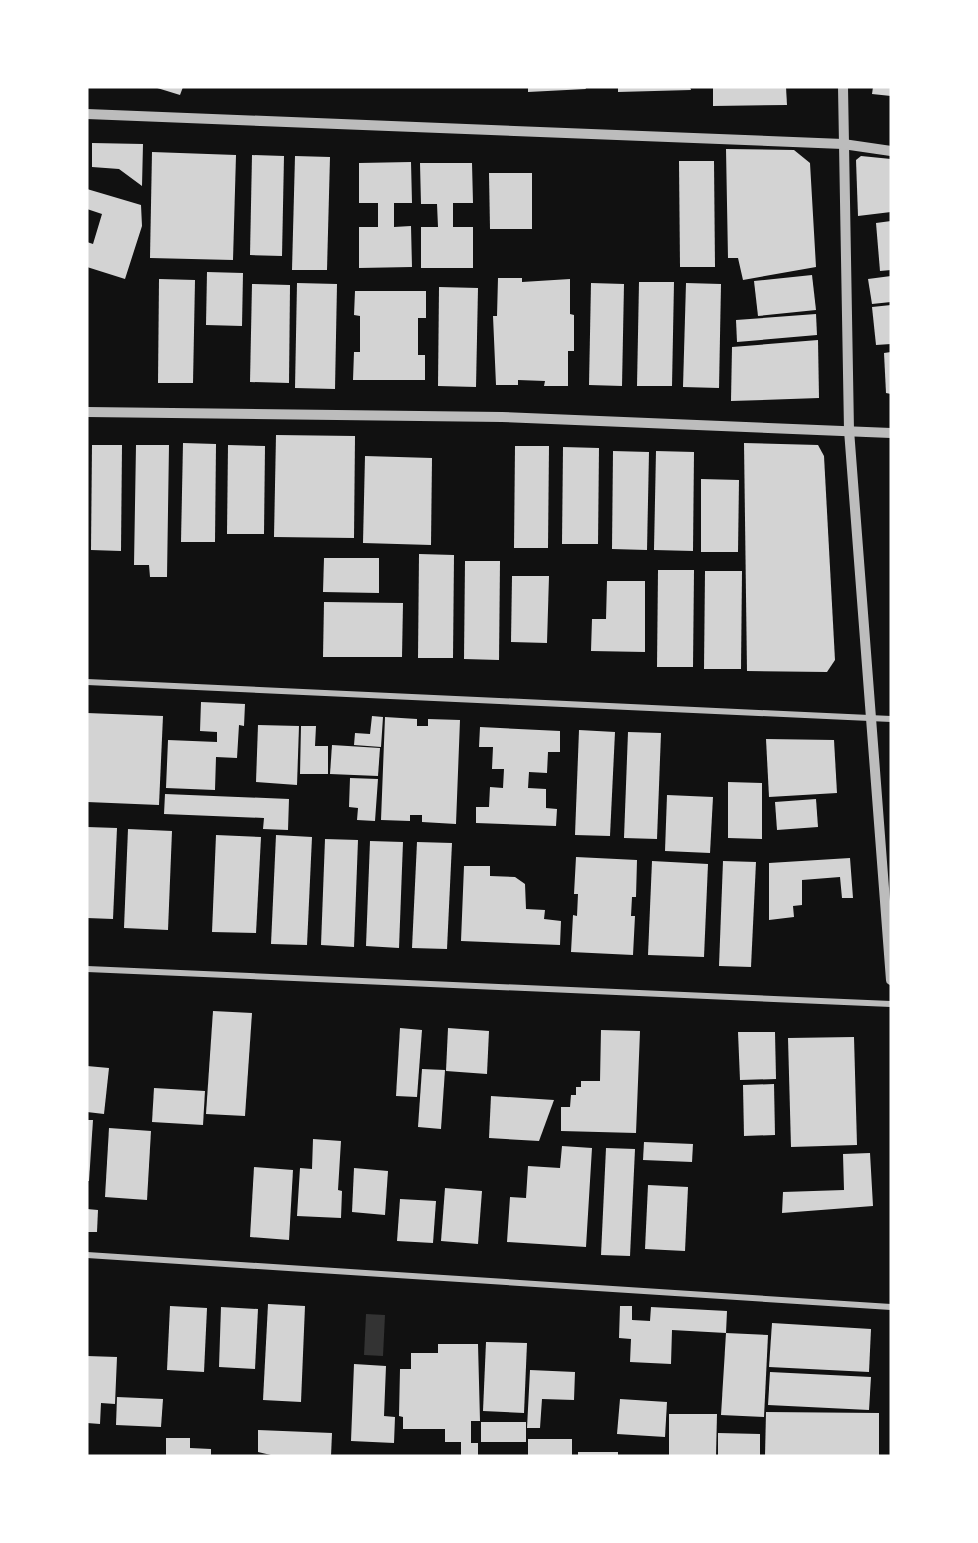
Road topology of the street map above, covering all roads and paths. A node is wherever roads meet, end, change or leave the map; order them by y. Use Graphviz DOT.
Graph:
graph roads {
  1 [pos="843,87"];
  2 [pos="87,114"];
  3 [pos="843,144"];
  4 [pos="891,151"];
  5 [pos="87,411"];
  6 [pos="849,430"];
  7 [pos="891,433"];
  8 [pos="87,682"];
  9 [pos="871,716"];
  10 [pos="891,719"];
  11 [pos="87,969"];
  12 [pos="891,980"];
  13 [pos="891,1004"];
  14 [pos="87,1256"];
  15 [pos="891,1307"];
  1 -- 3 [label="street"];
  2 -- 3 [label="street"];
  3 -- 4 [label="street"];
  3 -- 6 [label="street"];
  5 -- 6 [label="street"];
  6 -- 7 [label="street"];
  6 -- 9 [label="street"];
  8 -- 9 [label="street"];
  9 -- 10 [label="street"];
  9 -- 12 [label="street"];
  11 -- 13 [label="street"];
  14 -- 15 [label="street"];
}
